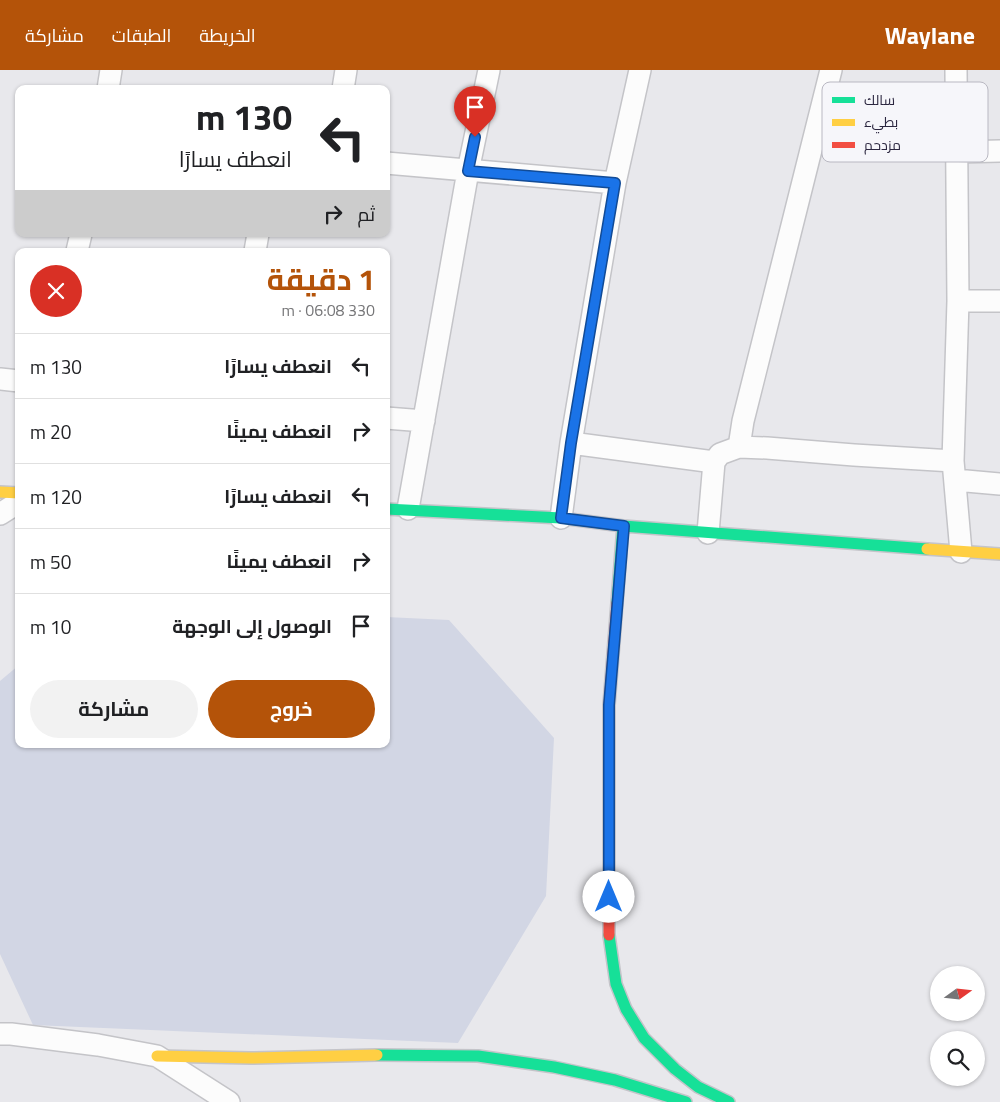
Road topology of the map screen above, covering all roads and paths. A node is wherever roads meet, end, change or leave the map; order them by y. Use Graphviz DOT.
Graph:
graph roads {
  1 [pos="111,70"];
  2 [pos="346,70"];
  3 [pos="489,70"];
  4 [pos="640,70"];
  5 [pos="109,85"];
  6 [pos="344,85"];
  7 [pos="822,106"];
  8 [pos="957,162"];
  9 [pos="390,163"];
  10 [pos="468,171"];
  11 [pos="615,183"];
  12 [pos="958,301"];
  13 [pos="1000,301"];
  14 [pos="0,379"];
  15 [pos="15,381"];
  16 [pos="390,418"];
  17 [pos="424,421"];
  18 [pos="571,443"];
  19 [pos="739,447"];
  20 [pos="714,462"];
  21 [pos="954,471"];
  22 [pos="1000,484"];
  23 [pos="0,492"];
  24 [pos="15,493"];
  25 [pos="15,505"];
  26 [pos="390,509"];
  27 [pos="408,509"];
  28 [pos="0,514"];
  29 [pos="561,518"];
  30 [pos="624,526"];
  31 [pos="708,534"];
  32 [pos="961,552"];
  33 [pos="1000,554"];
  34 [pos="0,1034"];
  35 [pos="157,1056"];
  36 [pos="693,1097"];
  37 [pos="229,1102"];
  38 [pos="729,1102"];
  1 -- 5 [label="street"];
  2 -- 6 [label="street"];
  3 -- 10 [label="street"];
  4 -- 11 [label="street"];
  7 -- 19 [label="street"];
  8 -- 12 [label="street"];
  9 -- 10 [label="street"];
  10 -- 11 [label="street"];
  10 -- 17 [label="street"];
  11 -- 18 [label="street"];
  12 -- 13 [label="street"];
  12 -- 21 [label="street"];
  14 -- 15 [label="street"];
  16 -- 17 [label="street"];
  17 -- 27 [label="street"];
  18 -- 20 [label="street"];
  18 -- 29 [label="street"];
  19 -- 20 [label="street"];
  19 -- 21 [label="street"];
  20 -- 31 [label="street"];
  21 -- 22 [label="street"];
  21 -- 32 [label="street"];
  23 -- 24 [label="street"];
  25 -- 28 [label="street"];
  26 -- 27 [label="street"];
  27 -- 29 [label="street"];
  29 -- 30 [label="street"];
  30 -- 31 [label="street"];
  30 -- 36 [label="street"];
  31 -- 32 [label="street"];
  32 -- 33 [label="street"];
  34 -- 35 [label="street"];
  35 -- 36 [label="street"];
  35 -- 37 [label="street"];
  36 -- 38 [label="street"];
}
